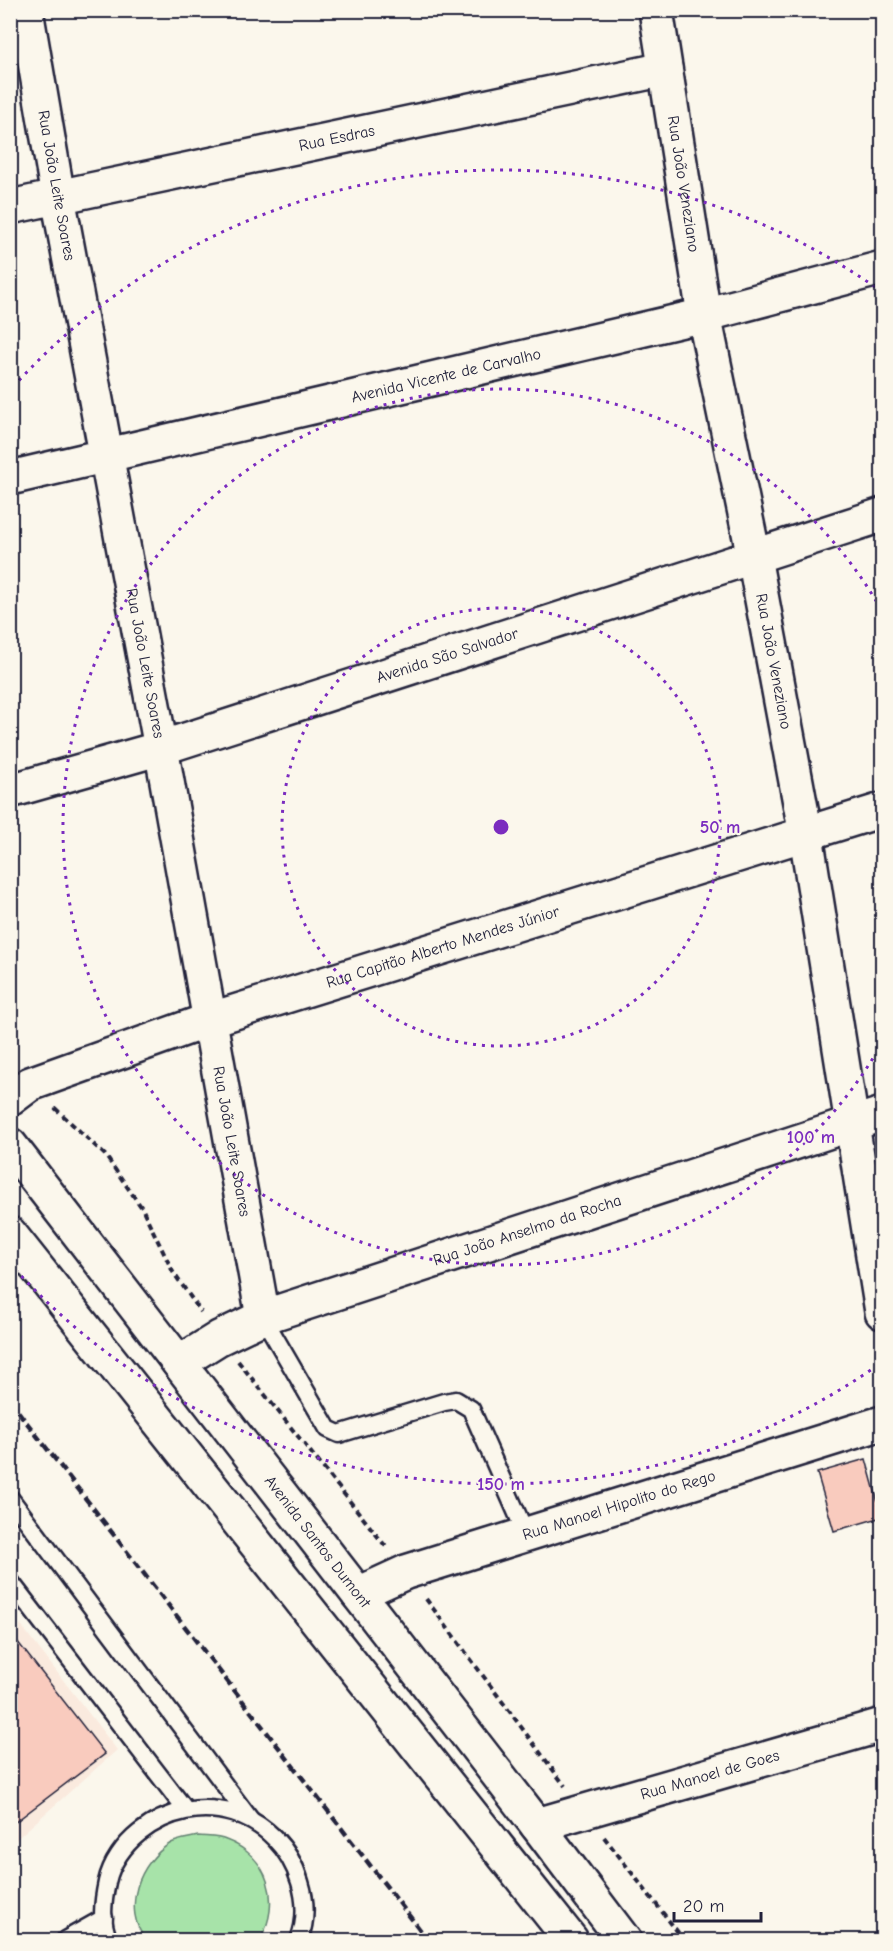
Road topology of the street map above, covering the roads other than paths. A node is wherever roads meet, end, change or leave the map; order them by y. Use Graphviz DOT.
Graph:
graph roads {
  1 [pos="26,10"];
  2 [pos="656,10"];
  3 [pos="665,69"];
  4 [pos="58,196"];
  5 [pos="10,207"];
  6 [pos="882,268"];
  7 [pos="704,315"];
  8 [pos="105,455"];
  9 [pos="10,478"];
  10 [pos="882,515"];
  11 [pos="754,557"];
  12 [pos="161,748"];
  13 [pos="10,791"];
  14 [pos="882,810"];
  15 [pos="806,835"];
  16 [pos="209,1020"];
  17 [pos="20,1092"];
  18 [pos="867,1119"];
  19 [pos="10,1145"];
  20 [pos="10,1234"];
  21 [pos="882,1312"];
  22 [pos="263,1317"];
  23 [pos="179,1363"];
  24 [pos="882,1423"];
  25 [pos="10,1498"];
  26 [pos="526,1534"];
  27 [pos="10,1581"];
  28 [pos="358,1594"];
  29 [pos="882,1725"];
  30 [pos="185,1809"];
  31 [pos="250,1819"];
  32 [pos="537,1825"];
  33 [pos="104,1918"];
  34 [pos="65,1941"];
  35 [pos="109,1941"];
  36 [pos="299,1941"];
  37 [pos="571,1941"];
  38 [pos="624,1941"];
  1 -- 4 [label="street, Rua João Leite Soares"];
  2 -- 3 [label="street, Rua João Veneziano"];
  3 -- 4 [label="street, Rua Esdras"];
  3 -- 7 [label="street, Rua João Veneziano"];
  4 -- 5 [label="street, Rua Esdras"];
  4 -- 8 [label="street, Rua João Leite Soares"];
  6 -- 7 [label="street, Avenida Vicente de Carvalho"];
  7 -- 8 [label="street, Avenida Vicente de Carvalho"];
  7 -- 11 [label="street, Rua João Veneziano"];
  8 -- 9 [label="street, Avenida Vicente de Carvalho"];
  8 -- 12 [label="street, Rua João Leite Soares"];
  10 -- 11 [label="street, Avenida São Salvador"];
  11 -- 12 [label="street, Avenida São Salvador"];
  11 -- 15 [label="street, Rua João Veneziano"];
  12 -- 13 [label="street, Avenida São Salvador"];
  12 -- 16 [label="street, Rua João Leite Soares"];
  14 -- 15 [label="street, Rua Capitão Alberto Mendes Júnior"];
  15 -- 16 [label="street, Rua Capitão Alberto Mendes Júnior"];
  15 -- 18 [label="street, Rua João Veneziano"];
  16 -- 17 [label="street, Rua Capitão Alberto Mendes Júnior"];
  16 -- 22 [label="street, Rua João Leite Soares"];
  18 -- 21 [label="street, Rua João Veneziano"];
  18 -- 22 [label="street, Rua João Anselmo da Rocha"];
  19 -- 23 [label="street, Avenida Santos Dumont"];
  20 -- 37 [label="street"];
  22 -- 23 [label="street, Rua João Anselmo da Rocha"];
  22 -- 26 [label="lane"];
  23 -- 28 [label="street, Avenida Santos Dumont"];
  24 -- 26 [label="street, Rua Manoel Hipolito do Rego"];
  25 -- 31 [label="lane"];
  26 -- 28 [label="street, Rua Manoel Hipolito do Rego"];
  27 -- 30 [label="lane"];
  28 -- 32 [label="street, Avenida Santos Dumont"];
  29 -- 32 [label="street, Rua Manoel de Goes"];
  30 -- 31 [label="lane"];
  30 -- 33 [label="lane"];
  31 -- 36 [label="lane"];
  32 -- 38 [label="street, Avenida Santos Dumont"];
  33 -- 34 [label="lane"];
  33 -- 35 [label="lane"];
}
